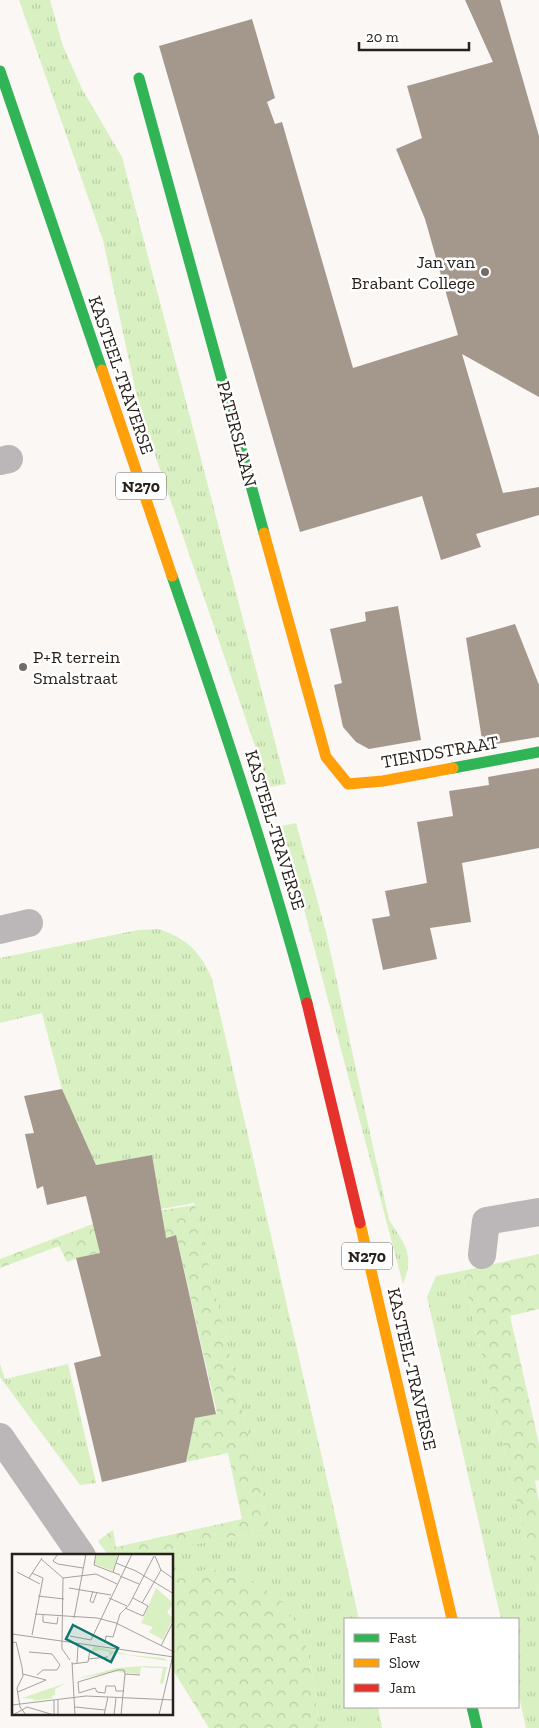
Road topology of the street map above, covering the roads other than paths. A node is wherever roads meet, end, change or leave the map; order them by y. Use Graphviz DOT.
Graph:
graph roads {
  1 [pos="0,71"];
  2 [pos="139,78"];
  3 [pos="539,752"];
  4 [pos="348,784"];
  5 [pos="30,923"];
  6 [pos="0,930"];
  7 [pos="539,1212"];
  8 [pos="482,1255"];
  9 [pos="0,1437"];
  10 [pos="81,1554"];
  11 [pos="452,1618"];
  12 [pos="472,1708"];
  13 [pos="477,1728"];
  1 -- 11 [label="main road, KASTEEL-TRAVERSE / N270"];
  2 -- 4 [label="main road, PATERSLAAN"];
  3 -- 4 [label="main road, TIENDSTRAAT"];
  5 -- 6 [label="street"];
  7 -- 8 [label="street"];
  9 -- 10 [label="street"];
  12 -- 13 [label="main road"];
}
